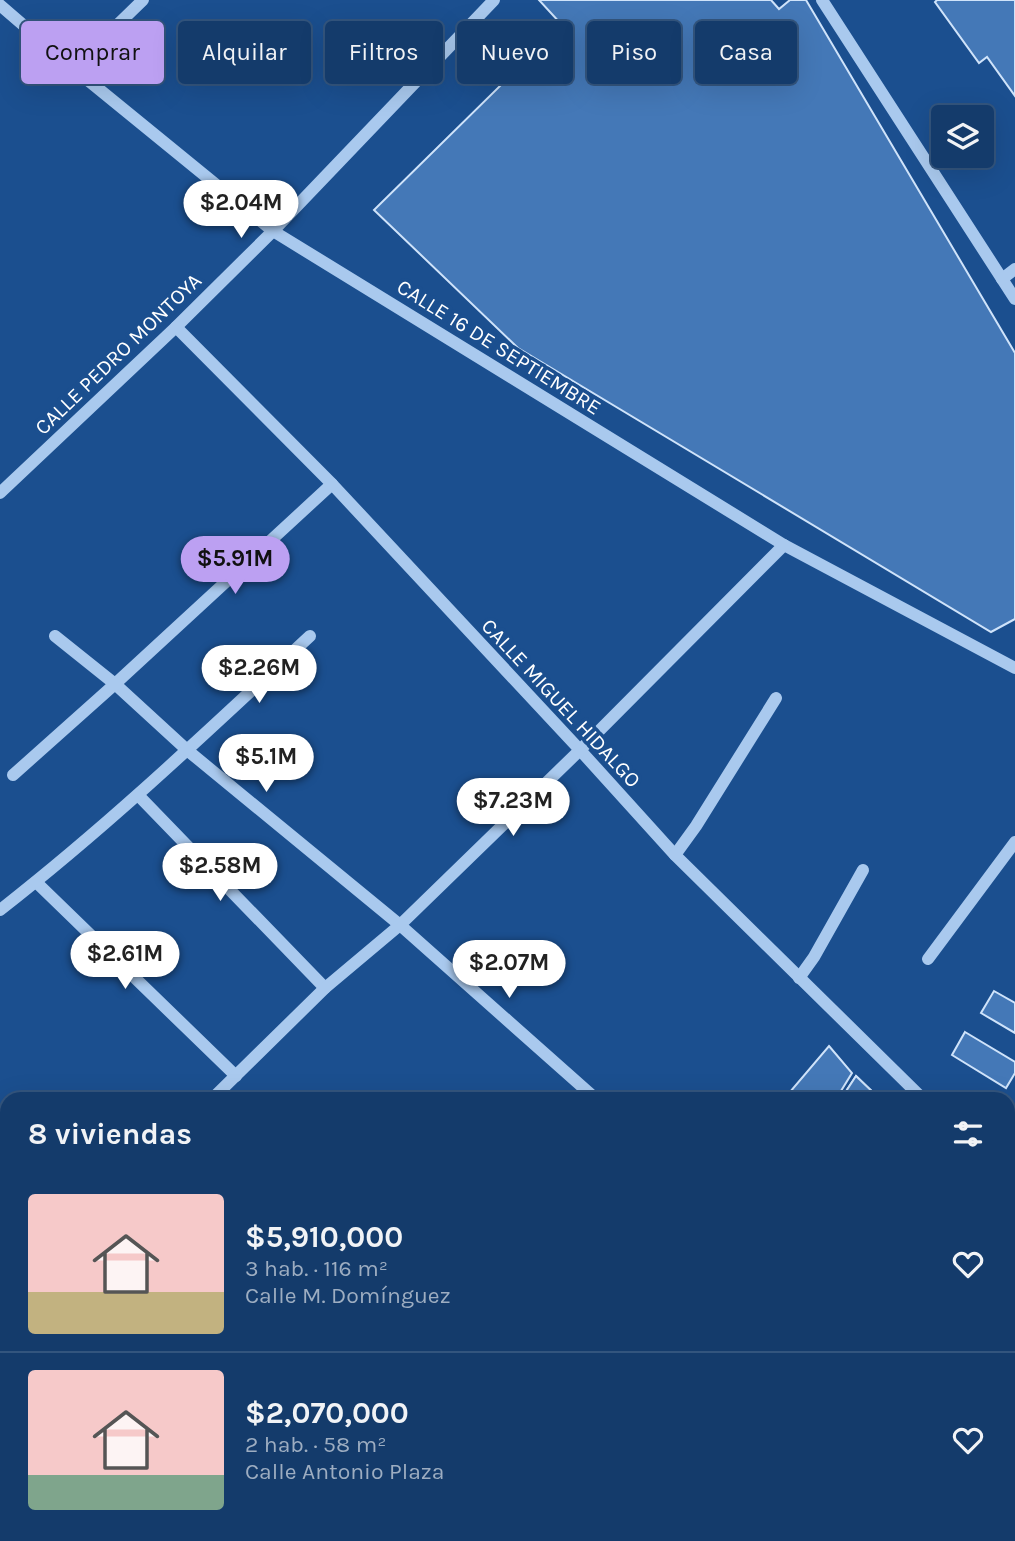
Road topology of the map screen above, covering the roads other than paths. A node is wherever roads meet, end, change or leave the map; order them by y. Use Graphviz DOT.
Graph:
graph roads {
  1 [pos="144,0"];
  2 [pos="494,0"];
  3 [pos="822,0"];
  4 [pos="0,5"];
  5 [pos="122,21"];
  6 [pos="21,23"];
  7 [pos="93,84"];
  8 [pos="273,231"];
  9 [pos="1015,269"];
  10 [pos="1002,279"];
  11 [pos="1015,299"];
  12 [pos="176,327"];
  13 [pos="332,484"];
  14 [pos="0,493"];
  15 [pos="784,545"];
  16 [pos="55,636"];
  17 [pos="310,636"];
  18 [pos="1015,668"];
  19 [pos="115,684"];
  20 [pos="776,698"];
  21 [pos="187,750"];
  22 [pos="580,750"];
  23 [pos="13,775"];
  24 [pos="138,795"];
  25 [pos="1015,842"];
  26 [pos="675,855"];
  27 [pos="863,870"];
  28 [pos="36,881"];
  29 [pos="0,909"];
  30 [pos="400,926"];
  31 [pos="928,959"];
  32 [pos="799,978"];
  33 [pos="325,988"];
  34 [pos="236,1076"];
  35 [pos="219,1092"];
  36 [pos="588,1092"];
  37 [pos="916,1092"];
  1 -- 5 [label="street"];
  2 -- 8 [label="street, CALLE PEDRO MONTOYA"];
  3 -- 10 [label="street"];
  4 -- 6 [label="street, CALLE 16 DE SEPTIEMBRE"];
  7 -- 8 [label="street, CALLE 16 DE SEPTIEMBRE"];
  8 -- 12 [label="street, CALLE PEDRO MONTOYA"];
  8 -- 15 [label="street, CALLE 16 DE SEPTIEMBRE"];
  9 -- 10 [label="street"];
  10 -- 11 [label="street"];
  12 -- 13 [label="street, CALLE MIGUEL HIDALGO"];
  12 -- 14 [label="street, CALLE PEDRO MONTOYA"];
  13 -- 19 [label="street"];
  13 -- 22 [label="street, CALLE MIGUEL HIDALGO"];
  15 -- 18 [label="street, CALLE 16 DE SEPTIEMBRE"];
  15 -- 22 [label="street"];
  16 -- 19 [label="street"];
  17 -- 21 [label="street"];
  19 -- 21 [label="street"];
  19 -- 23 [label="street"];
  20 -- 26 [label="street"];
  21 -- 24 [label="street"];
  21 -- 30 [label="street"];
  22 -- 26 [label="street, CALLE MIGUEL HIDALGO"];
  22 -- 30 [label="street"];
  24 -- 28 [label="street"];
  24 -- 33 [label="street"];
  25 -- 31 [label="street"];
  26 -- 32 [label="street, CALLE MIGUEL HIDALGO"];
  27 -- 32 [label="street"];
  28 -- 29 [label="street"];
  28 -- 34 [label="street"];
  30 -- 33 [label="street"];
  30 -- 36 [label="street"];
  32 -- 37 [label="street, CALLE MIGUEL HIDALGO"];
  33 -- 34 [label="street"];
  34 -- 35 [label="street"];
}
